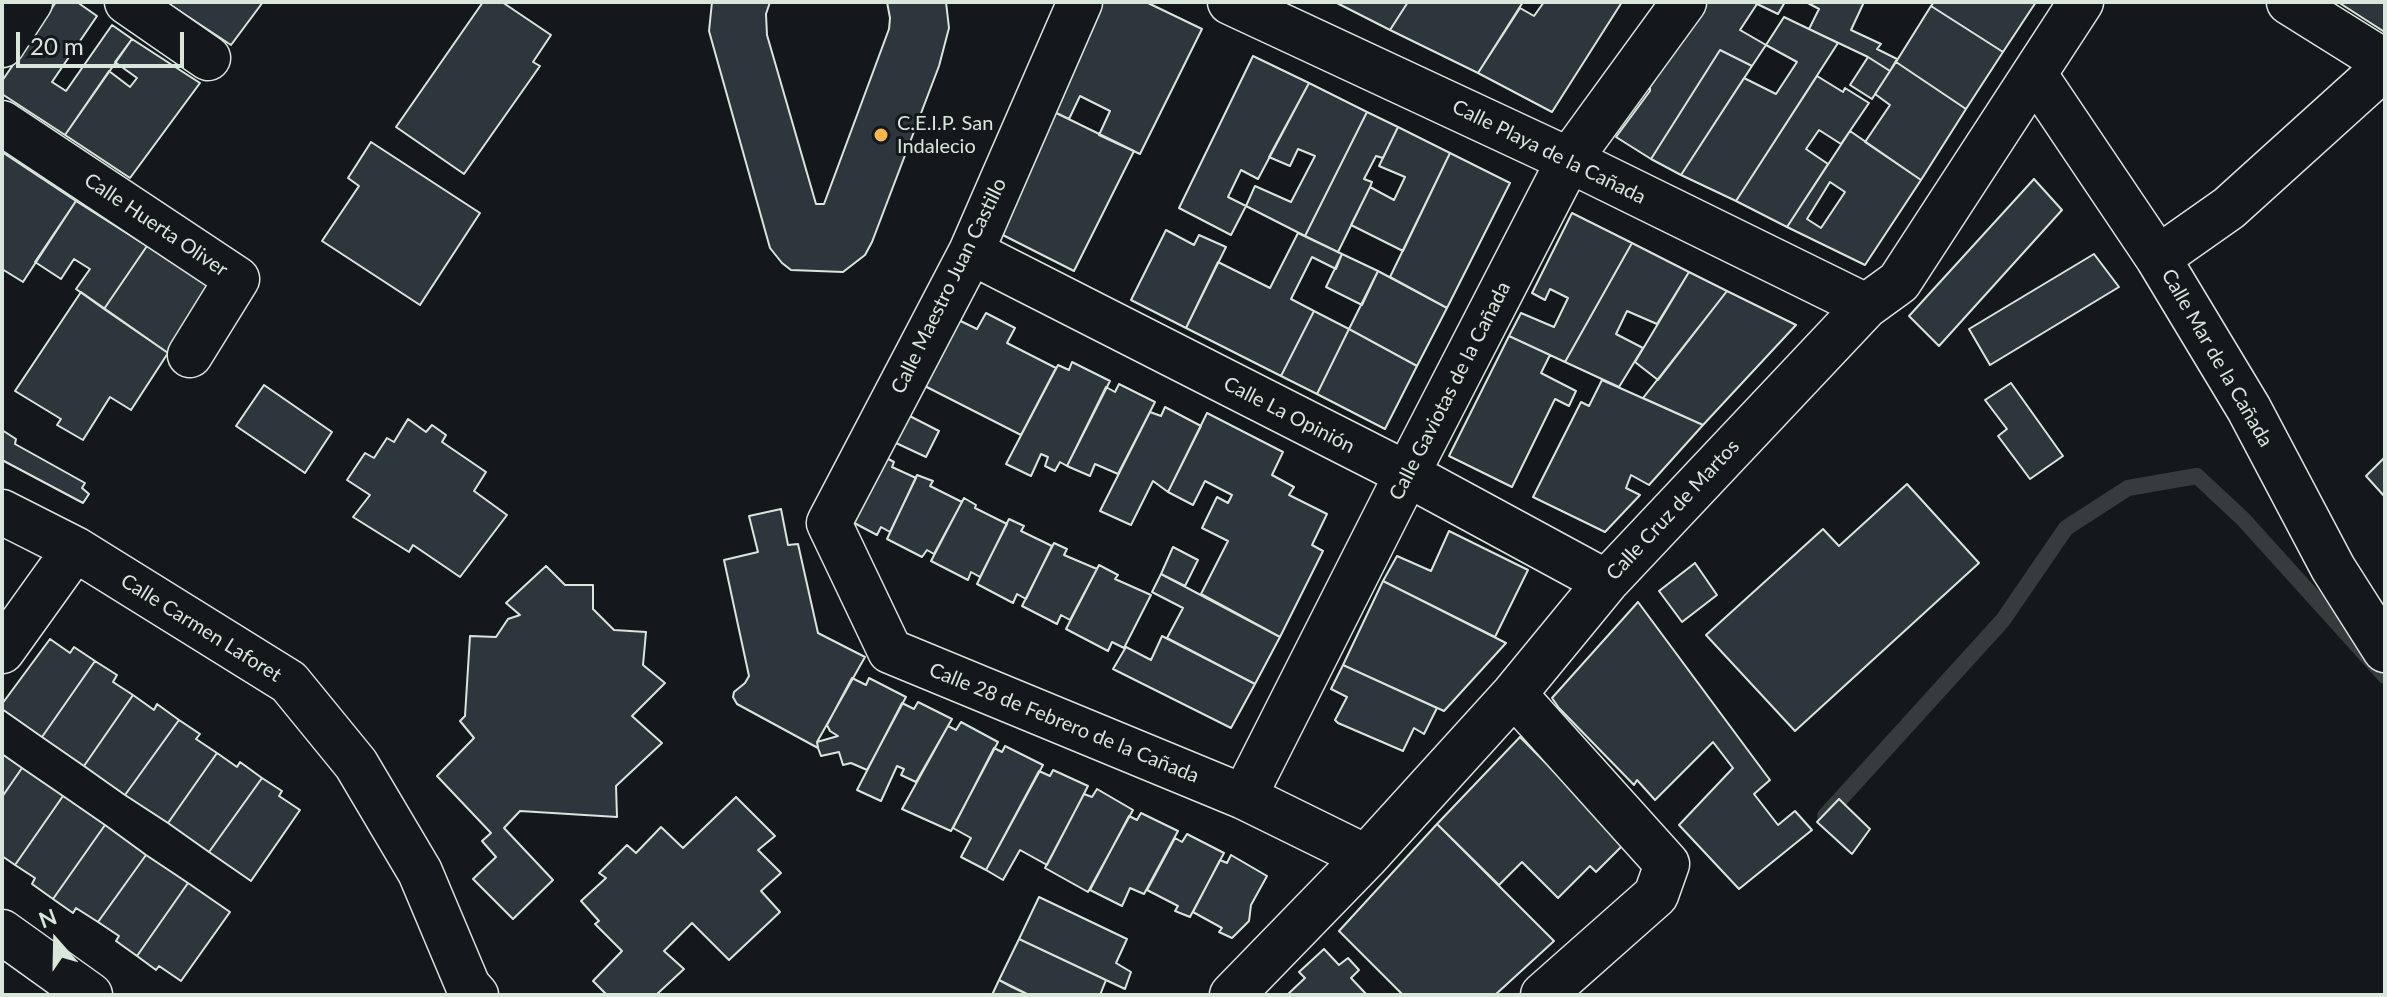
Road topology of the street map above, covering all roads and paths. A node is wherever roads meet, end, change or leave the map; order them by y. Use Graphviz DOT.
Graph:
graph roads {
  1 [pos="30,2"];
  2 [pos="127,2"];
  3 [pos="1080,2"];
  4 [pos="1230,2"];
  5 [pos="1684,2"];
  6 [pos="2081,2"];
  7 [pos="2289,2"];
  8 [pos="2,45"];
  9 [pos="208,58"];
  10 [pos="2385,65"];
  11 [pos="2035,75"];
  12 [pos="2,123"];
  13 [pos="1569,160"];
  14 [pos="971,252"];
  15 [pos="2158,258"];
  16 [pos="1866,306"];
  17 [pos="190,355"];
  18 [pos="1407,474"];
  19 [pos="2,512"];
  20 [pos="829,523"];
  21 [pos="75,549"];
  22 [pos="1606,582"];
  23 [pos="2385,650"];
  24 [pos="2,651"];
  25 [pos="1514,694"];
  26 [pos="1244,797"];
  27 [pos="1366,857"];
  28 [pos="2,932"];
  29 [pos="468,992"];
  30 [pos="90,995"];
  31 [pos="1232,995"];
  32 [pos="1543,995"];
  1 -- 8 [label="street"];
  2 -- 9 [label="street"];
  3 -- 14 [label="street, Calle Maestro Juan Castillo"];
  4 -- 13 [label="street, Calle Playa de la Cañada"];
  5 -- 13 [label="street, Calle Gaviotas de la Cañada"];
  6 -- 11 [label="street, Calle Cruz de Martos"];
  7 -- 10 [label="street"];
  10 -- 15 [label="street"];
  11 -- 15 [label="street, Calle Mar de la Cañada"];
  11 -- 16 [label="street, Calle Cruz de Martos"];
  12 -- 17 [label="street, Calle Huerta Oliver"];
  13 -- 16 [label="street, Calle Playa de la Cañada"];
  13 -- 18 [label="street, Calle Gaviotas de la Cañada"];
  14 -- 18 [label="street, Calle La Opinión"];
  14 -- 20 [label="street, Calle Maestro Juan Castillo"];
  15 -- 23 [label="street, Calle Mar de la Cañada"];
  16 -- 22 [label="street, Calle Cruz de Martos"];
  18 -- 22 [label="street, Calle La Opinión"];
  18 -- 26 [label="street, Calle Gaviotas de la Cañada"];
  19 -- 21 [label="street, Calle Carmen Laforet"];
  20 -- 26 [label="street, Calle 28 de Febrero de la Cañada"];
  21 -- 24 [label="street"];
  21 -- 29 [label="street, Calle Carmen Laforet"];
  22 -- 25 [label="street, Calle Cruz de Martos"];
  25 -- 27 [label="street, Calle Cruz de Martos"];
  25 -- 32 [label="street"];
  26 -- 27 [label="street, Calle 28 de Febrero de la Cañada"];
  27 -- 31 [label="street, Calle Cruz de Martos"];
  28 -- 30 [label="street"];
}
